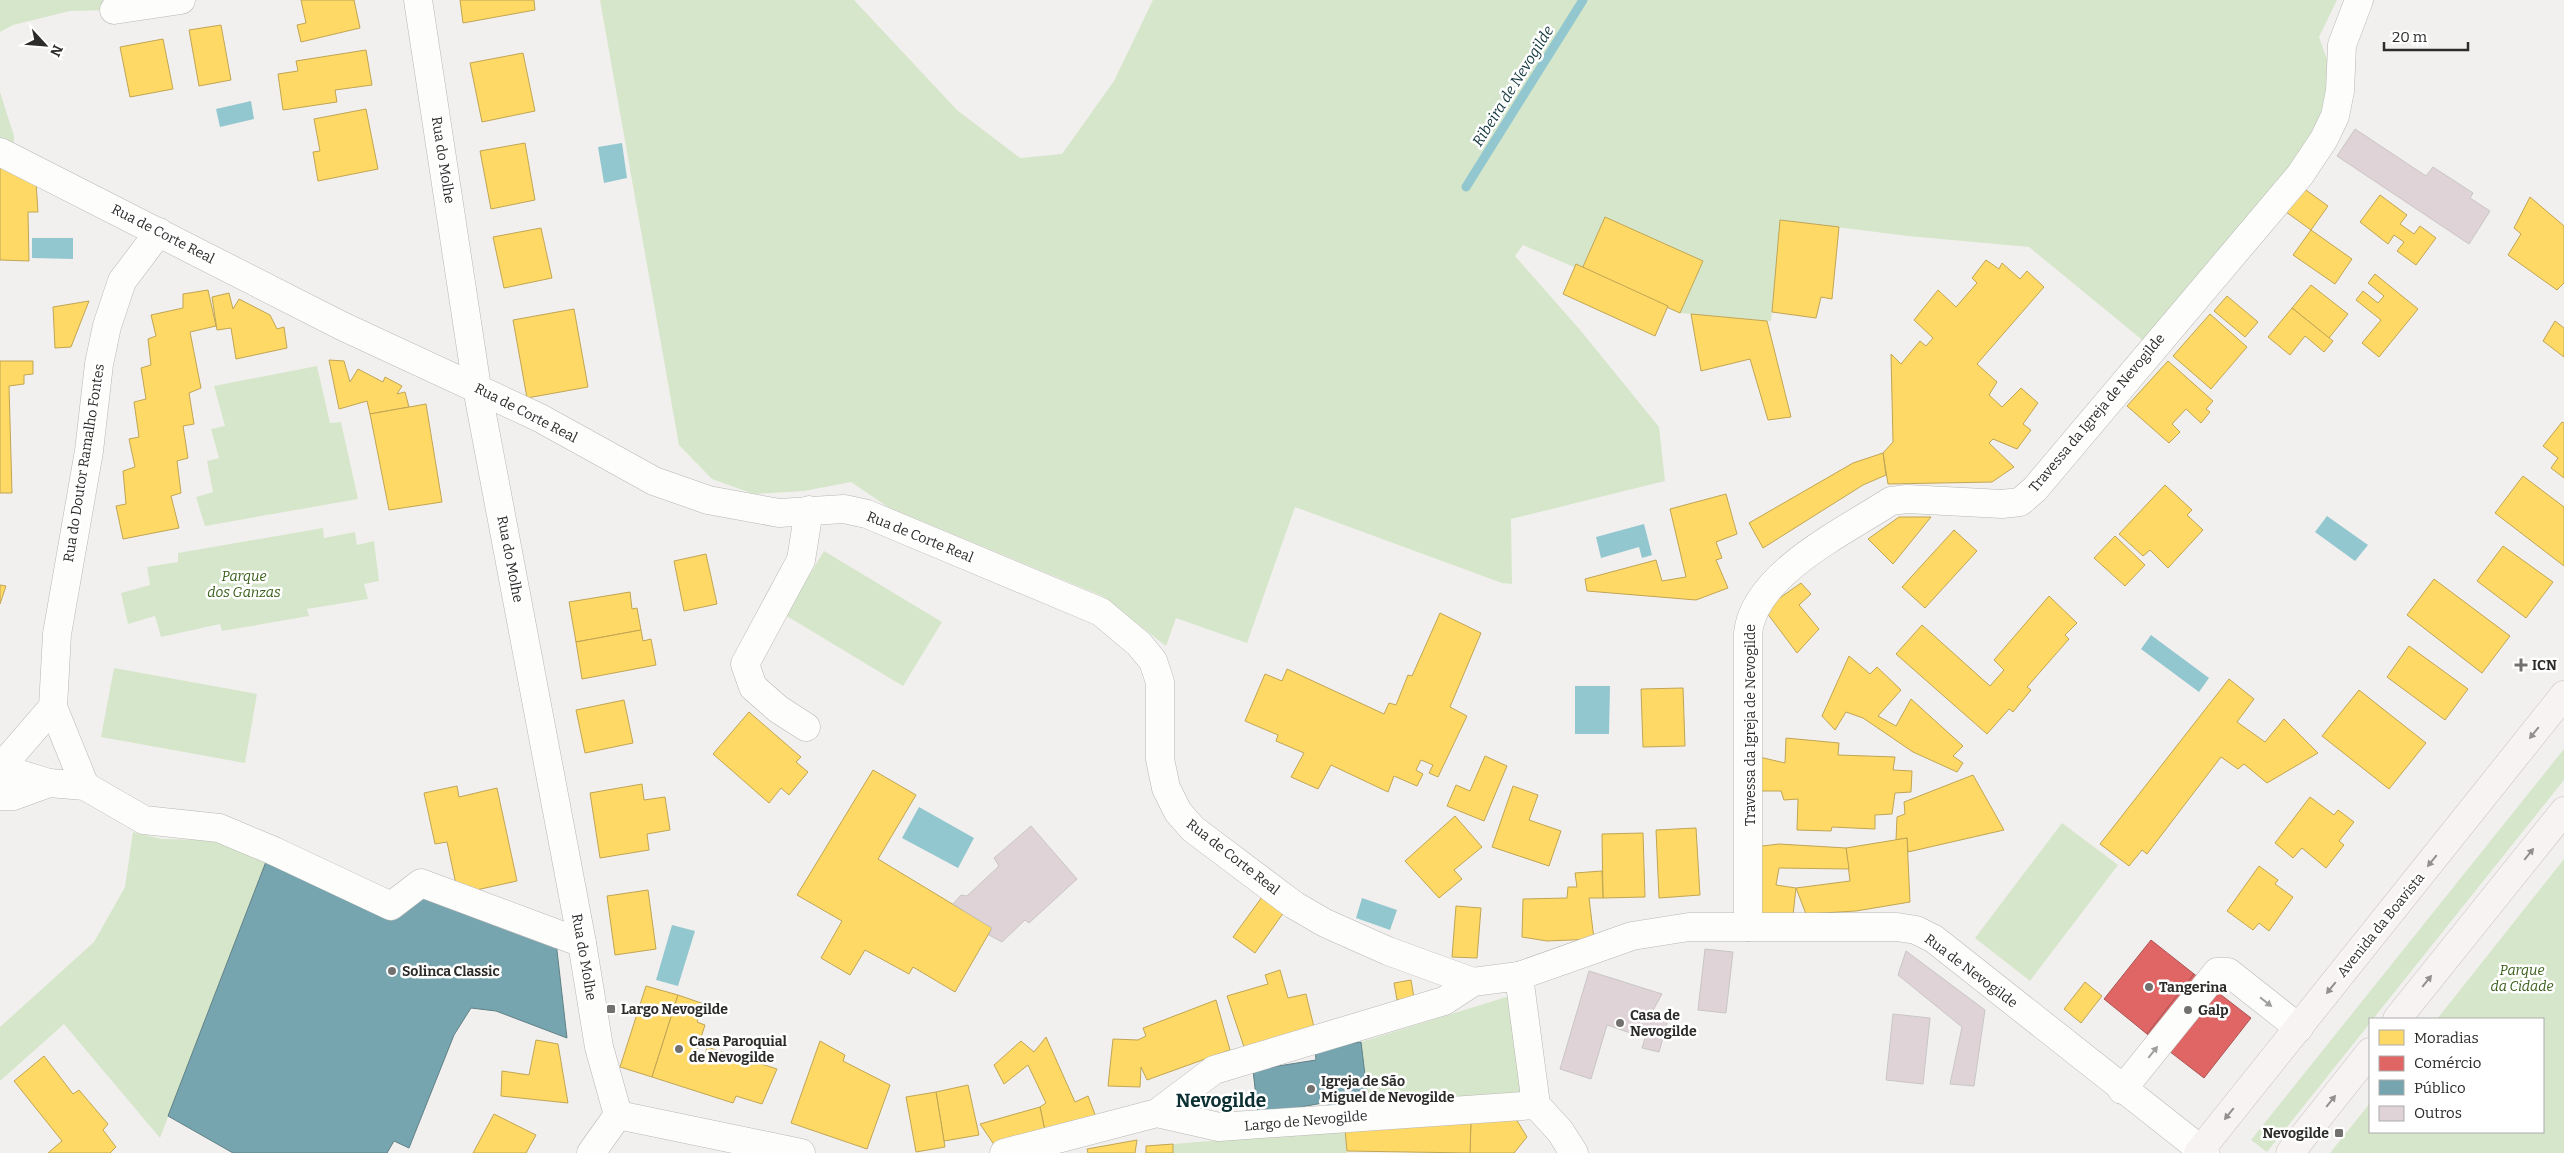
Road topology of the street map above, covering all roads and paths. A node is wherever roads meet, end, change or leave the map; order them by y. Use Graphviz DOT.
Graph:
graph roads {
  1 [pos="181,0"];
  2 [pos="418,0"];
  3 [pos="2359,0"];
  4 [pos="114,10"];
  5 [pos="0,152"];
  6 [pos="158,232"];
  7 [pos="477,388"];
  8 [pos="809,510"];
  9 [pos="2564,695"];
  10 [pos="53,707"];
  11 [pos="806,727"];
  12 [pos="0,768"];
  13 [pos="48,783"];
  14 [pos="85,786"];
  15 [pos="0,796"];
  16 [pos="2564,810"];
  17 [pos="1689,927"];
  18 [pos="1748,927"];
  19 [pos="582,943"];
  20 [pos="1519,976"];
  21 [pos="1473,982"];
  22 [pos="2398,1018"];
  23 [pos="2299,1028"];
  24 [pos="2369,1053"];
  25 [pos="2122,1090"];
  26 [pos="1536,1105"];
  27 [pos="1157,1113"];
  28 [pos="618,1115"];
  29 [pos="2201,1152"];
  30 [pos="591,1153"];
  31 [pos="801,1153"];
  32 [pos="1004,1153"];
  33 [pos="1574,1153"];
  34 [pos="2290,1153"];
  1 -- 4 [label="street"];
  2 -- 7 [label="street, Rua do Molhe"];
  3 -- 18 [label="street, Travessa da Igreja de Nevogilde"];
  5 -- 6 [label="street, Rua de Corte Real"];
  6 -- 7 [label="street, Rua de Corte Real"];
  6 -- 10 [label="street, Rua do Doutor Ramalho Fontes"];
  7 -- 8 [label="street, Rua de Corte Real"];
  7 -- 19 [label="street, Rua do Molhe"];
  8 -- 11 [label="street"];
  8 -- 21 [label="street, Rua de Corte Real"];
  9 -- 23 [label="main road, Avenida da Boavista, one-way"];
  10 -- 12 [label="street"];
  10 -- 14 [label="street, Rua do Doutor Ramalho Fontes"];
  12 -- 13 [label="street"];
  13 -- 14 [label="street"];
  13 -- 15 [label="street"];
  14 -- 19 [label="street"];
  22 -- 16 [label="main road, one-way"];
  17 -- 18 [label="street, Rua de Nevogilde"];
  17 -- 20 [label="street, Largo de Nevogilde"];
  18 -- 25 [label="street, Rua de Nevogilde"];
  19 -- 28 [label="street, Rua do Molhe"];
  20 -- 21 [label="street, Largo de Nevogilde"];
  20 -- 26 [label="street"];
  21 -- 27 [label="street, Largo de Nevogilde"];
  25 -- 23 [label="street, one-way"];
  23 -- 29 [label="main road, Avenida da Boavista, one-way"];
  34 -- 24 [label="main road, one-way"];
  25 -- 29 [label="street, Rua de Nevogilde"];
  26 -- 27 [label="street, Largo de Nevogilde"];
  26 -- 33 [label="street"];
  27 -- 32 [label="street, Largo de Nevogilde"];
  28 -- 30 [label="street"];
  28 -- 31 [label="street"];
}
